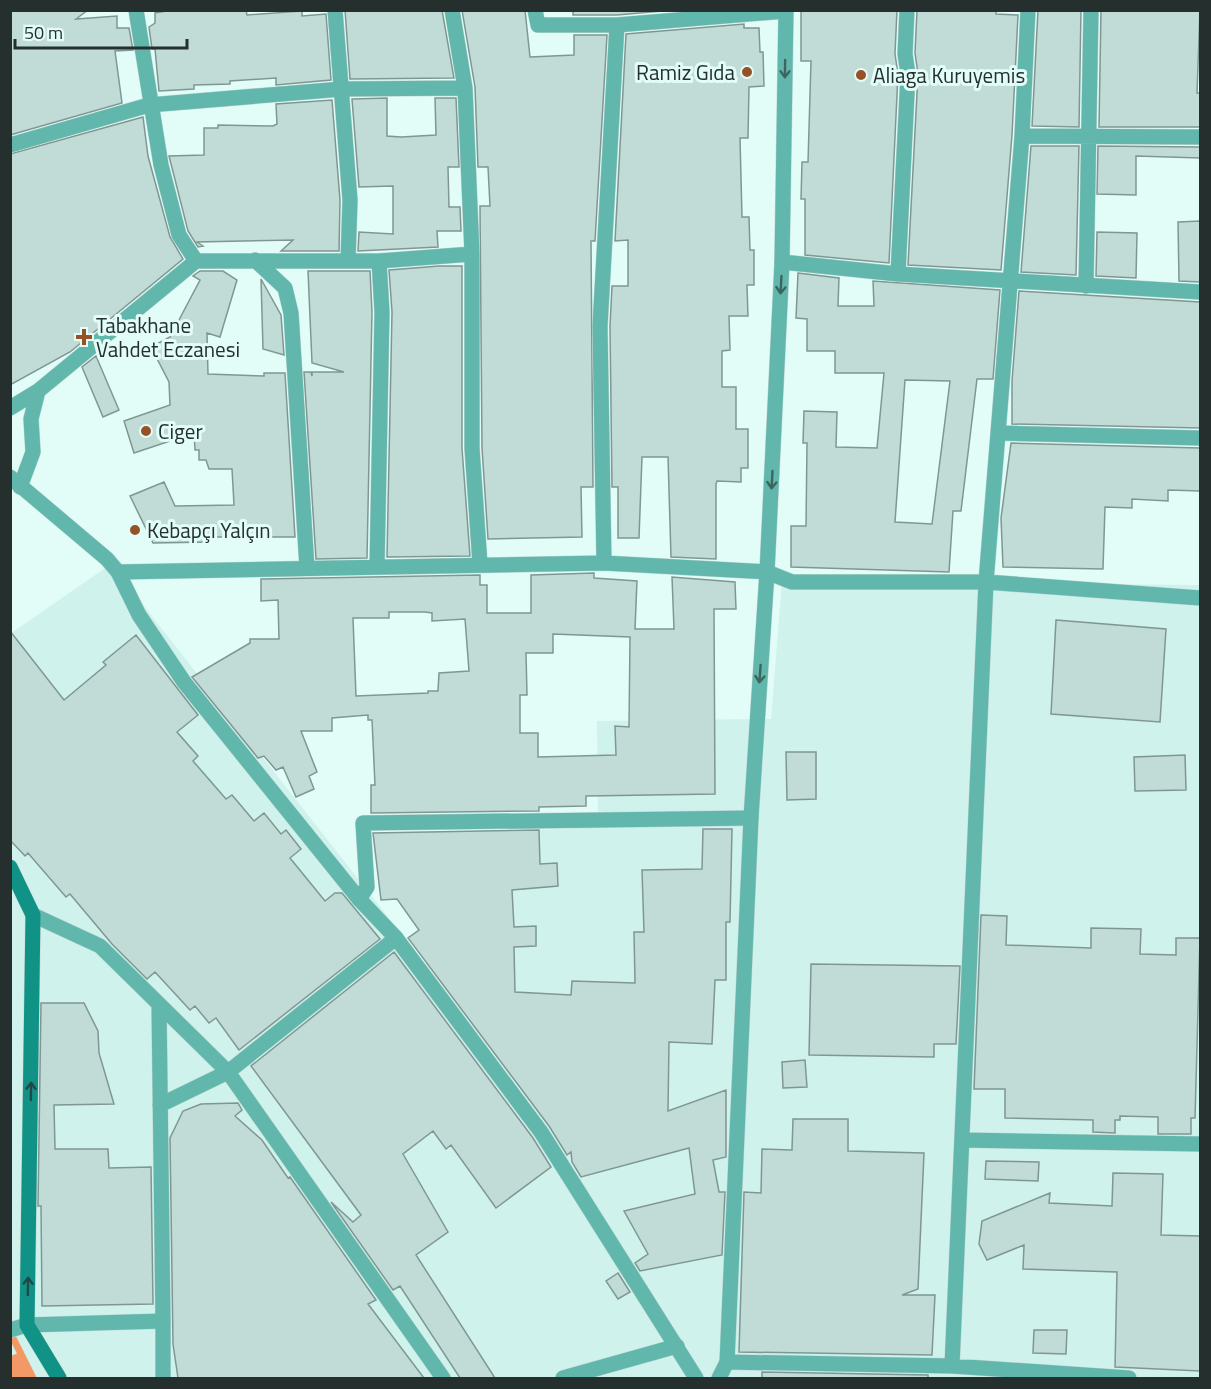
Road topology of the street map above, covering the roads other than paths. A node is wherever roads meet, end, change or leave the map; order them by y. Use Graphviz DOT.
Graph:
graph roads {
  1 [pos="136,10"];
  2 [pos="335,10"];
  3 [pos="452,10"];
  4 [pos="534,10"];
  5 [pos="907,10"];
  6 [pos="1028,10"];
  7 [pos="1091,10"];
  8 [pos="786,11"];
  9 [pos="617,25"];
  10 [pos="465,88"];
  11 [pos="342,89"];
  12 [pos="149,105"];
  13 [pos="1089,135"];
  14 [pos="1022,136"];
  15 [pos="1200,137"];
  16 [pos="10,145"];
  17 [pos="472,254"];
  18 [pos="255,260"];
  19 [pos="196,261"];
  20 [pos="348,261"];
  21 [pos="379,261"];
  22 [pos="782,262"];
  23 [pos="898,274"];
  24 [pos="1011,279"];
  25 [pos="1086,286"];
  26 [pos="1200,292"];
  27 [pos="38,391"];
  28 [pos="10,408"];
  29 [pos="999,433"];
  30 [pos="1200,438"];
  31 [pos="14,483"];
  32 [pos="604,563"];
  33 [pos="480,564"];
  34 [pos="377,567"];
  35 [pos="307,568"];
  36 [pos="118,572"];
  37 [pos="767,572"];
  38 [pos="986,582"];
  39 [pos="1200,598"];
  40 [pos="751,818"];
  41 [pos="10,867"];
  42 [pos="359,899"];
  43 [pos="33,915"];
  44 [pos="396,938"];
  45 [pos="159,1005"];
  46 [pos="228,1072"];
  47 [pos="160,1105"];
  48 [pos="962,1140"];
  49 [pos="1200,1144"];
  50 [pos="163,1321"];
  51 [pos="27,1325"];
  52 [pos="10,1330"];
  53 [pos="677,1346"];
  54 [pos="727,1362"];
  55 [pos="952,1366"];
  56 [pos="58,1378"];
  57 [pos="164,1378"];
  58 [pos="443,1378"];
  59 [pos="564,1378"];
  60 [pos="696,1378"];
  61 [pos="719,1378"];
  62 [pos="1129,1378"];
  1 -- 12 [label="street"];
  2 -- 11 [label="street"];
  3 -- 10 [label="street"];
  4 -- 9 [label="street"];
  5 -- 23 [label="street"];
  6 -- 14 [label="street"];
  7 -- 13 [label="street"];
  8 -- 9 [label="street"];
  8 -- 22 [label="street, one-way"];
  9 -- 32 [label="street"];
  10 -- 11 [label="street"];
  10 -- 17 [label="street"];
  11 -- 12 [label="street"];
  11 -- 20 [label="street"];
  12 -- 16 [label="street"];
  12 -- 19 [label="street"];
  13 -- 14 [label="street"];
  13 -- 15 [label="street"];
  13 -- 25 [label="street"];
  14 -- 24 [label="street"];
  17 -- 21 [label="street"];
  17 -- 33 [label="street"];
  18 -- 19 [label="street"];
  18 -- 20 [label="street"];
  18 -- 35 [label="street"];
  19 -- 27 [label="street"];
  20 -- 21 [label="street"];
  21 -- 34 [label="street"];
  22 -- 23 [label="street"];
  22 -- 37 [label="street, one-way"];
  23 -- 24 [label="street"];
  24 -- 25 [label="street"];
  24 -- 29 [label="street"];
  25 -- 26 [label="street"];
  27 -- 28 [label="street"];
  27 -- 31 [label="street"];
  29 -- 30 [label="street"];
  29 -- 38 [label="street"];
  31 -- 36 [label="street"];
  32 -- 33 [label="street"];
  32 -- 37 [label="street"];
  33 -- 34 [label="street"];
  34 -- 35 [label="street"];
  35 -- 36 [label="street"];
  36 -- 42 [label="street"];
  37 -- 38 [label="street"];
  37 -- 40 [label="street, one-way"];
  38 -- 39 [label="street"];
  38 -- 48 [label="street"];
  40 -- 42 [label="street"];
  40 -- 54 [label="street"];
  41 -- 43 [label="main road"];
  42 -- 44 [label="street"];
  43 -- 45 [label="street"];
  51 -- 43 [label="main road, one-way"];
  44 -- 46 [label="street"];
  44 -- 53 [label="street"];
  45 -- 46 [label="street"];
  45 -- 47 [label="street"];
  46 -- 47 [label="street"];
  46 -- 58 [label="street"];
  47 -- 50 [label="street"];
  48 -- 49 [label="street"];
  48 -- 55 [label="street"];
  50 -- 51 [label="street"];
  50 -- 57 [label="street"];
  51 -- 52 [label="street"];
  51 -- 56 [label="main road"];
  53 -- 59 [label="street"];
  53 -- 60 [label="street"];
  54 -- 55 [label="street"];
  54 -- 61 [label="street"];
  55 -- 62 [label="street"];
}
